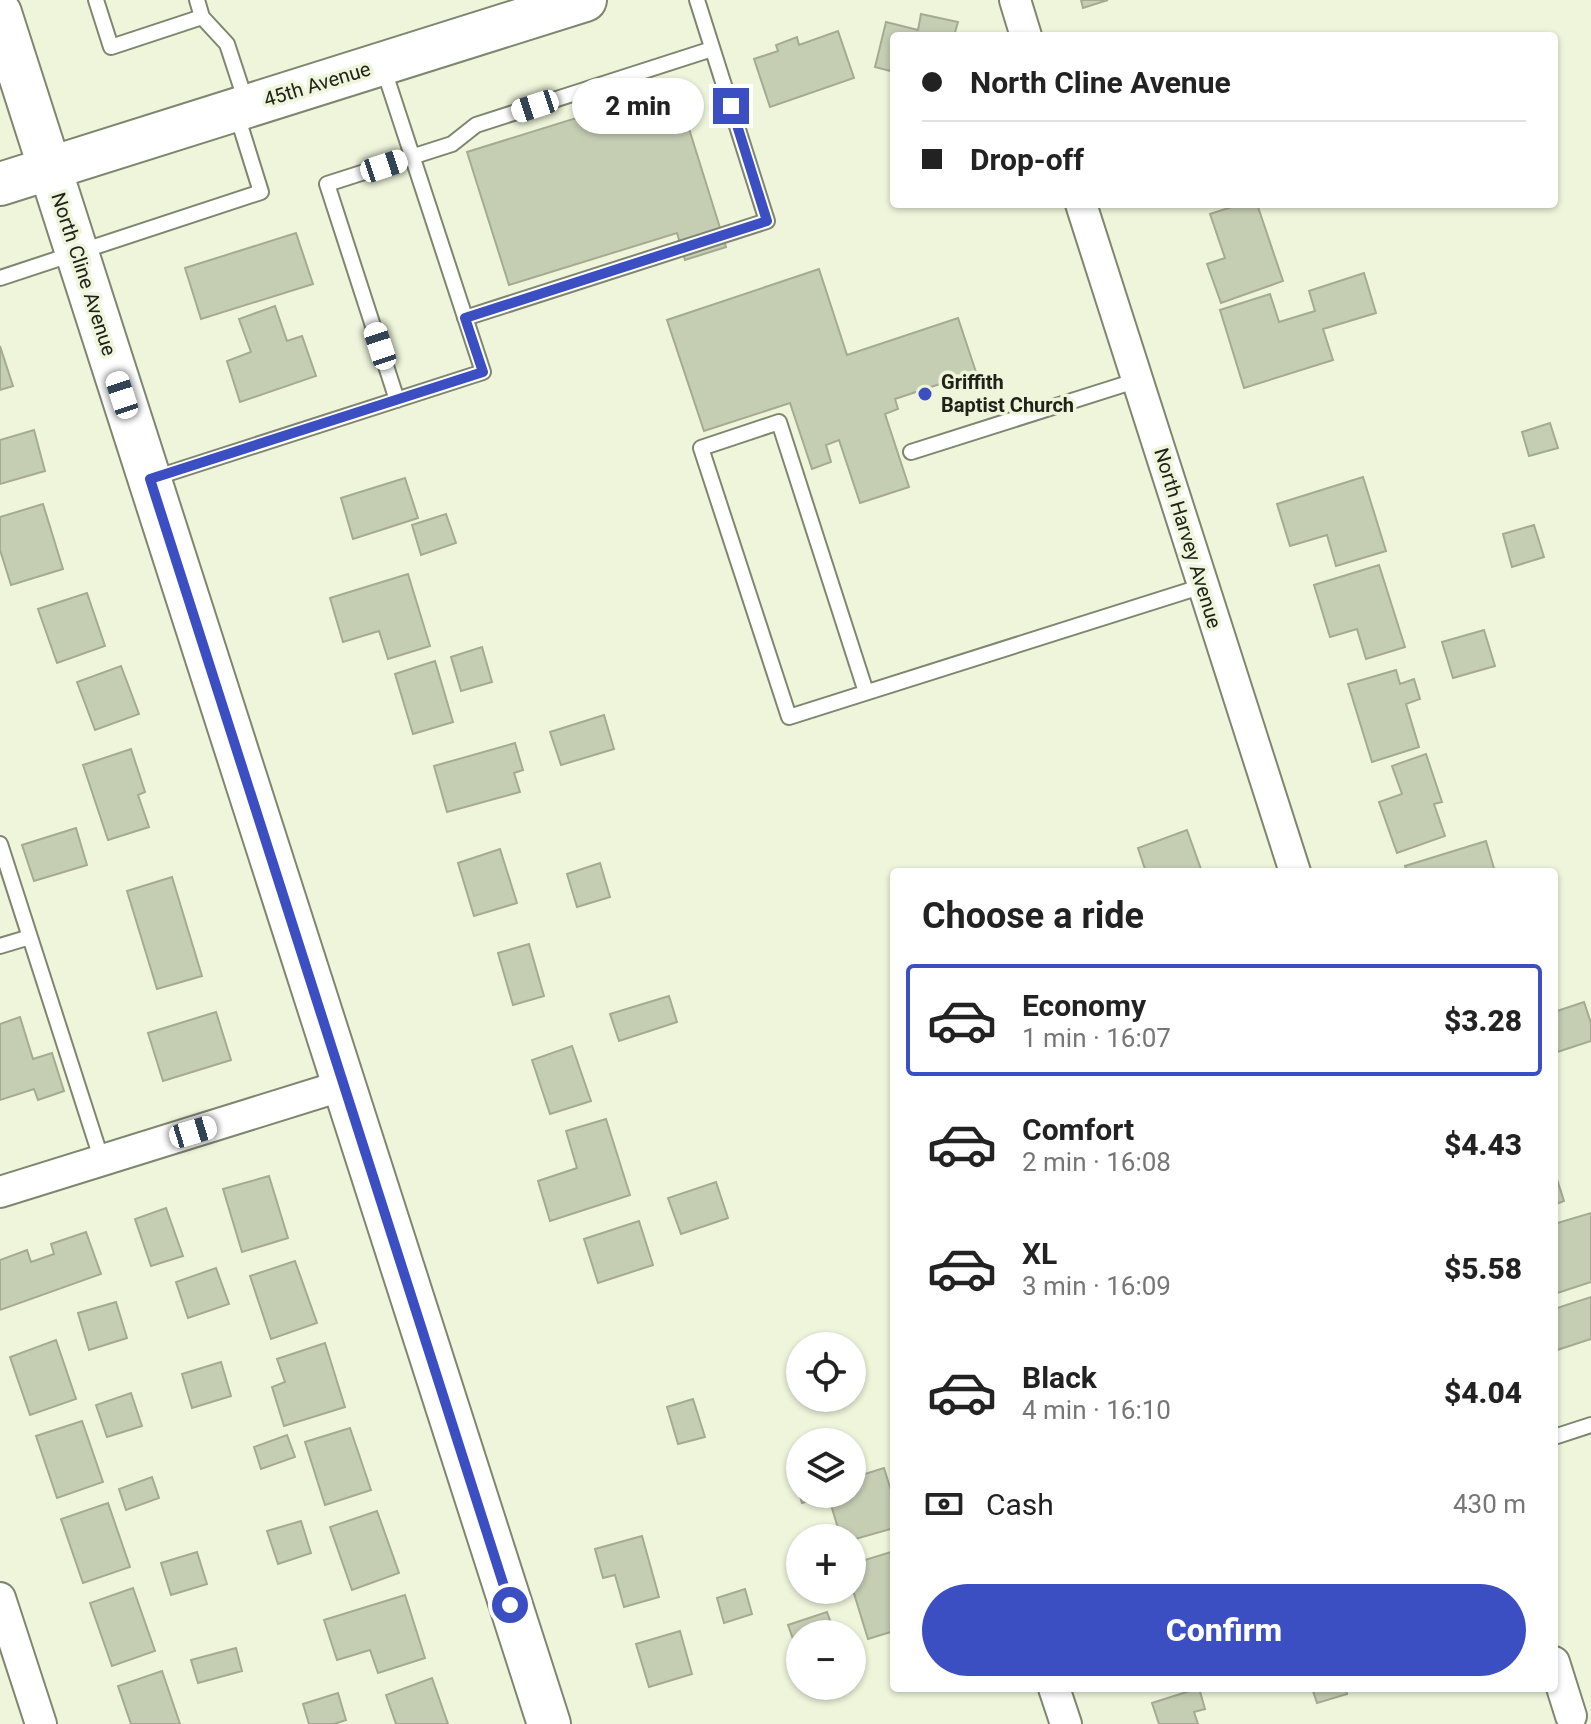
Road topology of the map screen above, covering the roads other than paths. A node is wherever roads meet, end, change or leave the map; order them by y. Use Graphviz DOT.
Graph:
graph roads {
  1 [pos="96,0"];
  2 [pos="197,0"];
  3 [pos="585,0"];
  4 [pos="697,0"];
  5 [pos="1015,0"];
  6 [pos="0,13"];
  7 [pos="202,17"];
  8 [pos="1025,32"];
  9 [pos="712,49"];
  10 [pos="382,64"];
  11 [pos="241,108"];
  12 [pos="413,157"];
  13 [pos="49,168"];
  14 [pos="0,184"];
  15 [pos="1082,208"];
  16 [pos="77,253"];
  17 [pos="0,278"];
  18 [pos="465,318"];
  19 [pos="1138,380"];
  20 [pos="397,400"];
  21 [pos="911,452"];
  22 [pos="150,479"];
  23 [pos="1203,586"];
  24 [pos="866,692"];
  25 [pos="0,844"];
  26 [pos="1294,868"];
  27 [pos="30,937"];
  28 [pos="0,946"];
  29 [pos="344,1085"];
  30 [pos="102,1161"];
  31 [pos="0,1192"];
  32 [pos="1591,1425"];
  33 [pos="1558,1436"];
  34 [pos="0,1598"];
  35 [pos="1558,1676"];
  36 [pos="1055,1692"];
  37 [pos="1570,1717"];
  38 [pos="41,1724"];
  39 [pos="549,1724"];
  40 [pos="1066,1724"];
  1 -- 7 [label="lane"];
  2 -- 7 [label="lane"];
  3 -- 10 [label="street, 45th Avenue"];
  4 -- 9 [label="lane"];
  5 -- 8 [label="street"];
  6 -- 13 [label="street, North Cline Avenue"];
  7 -- 11 [label="lane"];
  9 -- 12 [label="lane"];
  9 -- 18 [label="lane"];
  10 -- 11 [label="street, 45th Avenue"];
  10 -- 12 [label="lane"];
  11 -- 13 [label="street, 45th Avenue"];
  11 -- 16 [label="lane"];
  12 -- 18 [label="lane"];
  12 -- 20 [label="lane"];
  13 -- 14 [label="street, 45th Avenue"];
  13 -- 16 [label="street, North Cline Avenue"];
  15 -- 19 [label="street, North Harvey Avenue"];
  16 -- 17 [label="lane"];
  16 -- 22 [label="street, North Cline Avenue"];
  18 -- 20 [label="lane"];
  19 -- 21 [label="lane"];
  19 -- 23 [label="street, North Harvey Avenue"];
  20 -- 22 [label="lane"];
  22 -- 29 [label="street, North Cline Avenue"];
  23 -- 24 [label="lane"];
  23 -- 26 [label="street, North Harvey Avenue"];
  24 -- 24 [label="lane"];
  25 -- 27 [label="lane"];
  27 -- 28 [label="lane"];
  27 -- 30 [label="lane"];
  29 -- 30 [label="street"];
  29 -- 39 [label="street, North Cline Avenue"];
  30 -- 31 [label="street"];
  32 -- 33 [label="lane"];
  34 -- 38 [label="street"];
  35 -- 37 [label="street"];
  36 -- 40 [label="street"];
}
